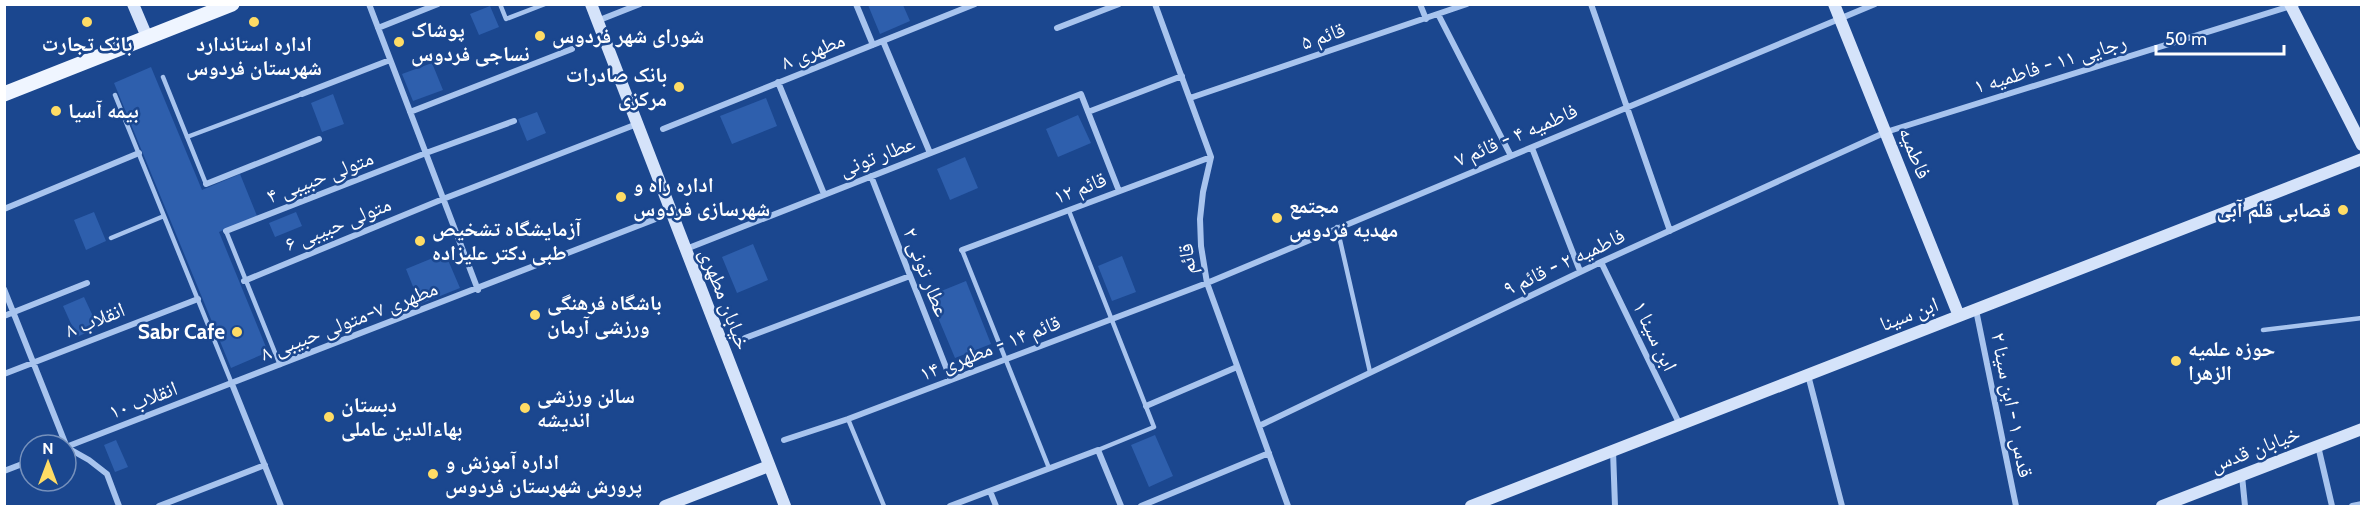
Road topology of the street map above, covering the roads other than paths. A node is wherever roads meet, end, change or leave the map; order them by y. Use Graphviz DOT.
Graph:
graph roads {
  1 [pos="133,4"];
  2 [pos="232,4"];
  3 [pos="369,4"];
  4 [pos="438,4"];
  5 [pos="500,4"];
  6 [pos="545,4"];
  7 [pos="591,4"];
  8 [pos="640,4"];
  9 [pos="856,4"];
  10 [pos="975,4"];
  11 [pos="1119,4"];
  12 [pos="1155,4"];
  13 [pos="1420,4"];
  14 [pos="1467,4"];
  15 [pos="1591,4"];
  16 [pos="1834,4"];
  17 [pos="1875,4"];
  18 [pos="2293,5"];
  19 [pos="1438,14"];
  20 [pos="1426,19"];
  21 [pos="1840,19"];
  22 [pos="597,21"];
  23 [pos="378,28"];
  24 [pos="1057,28"];
  25 [pos="147,37"];
  26 [pos="883,41"];
  27 [pos="873,45"];
  28 [pos="572,49"];
  29 [pos="390,60"];
  30 [pos="1182,76"];
  31 [pos="163,77"];
  32 [pos="778,82"];
  33 [pos="4,94"];
  34 [pos="302,94"];
  35 [pos="115,95"];
  36 [pos="1190,98"];
  37 [pos="1627,106"];
  38 [pos="410,112"];
  39 [pos="1088,112"];
  40 [pos="514,121"];
  41 [pos="637,124"];
  42 [pos="663,129"];
  43 [pos="1886,132"];
  44 [pos="187,137"];
  45 [pos="319,139"];
  46 [pos="2361,145"];
  47 [pos="1532,148"];
  48 [pos="139,153"];
  49 [pos="426,153"];
  50 [pos="930,153"];
  51 [pos="1511,156"];
  52 [pos="1210,157"];
  53 [pos="2361,159"];
  54 [pos="871,176"];
  55 [pos="206,184"];
  56 [pos="1119,191"];
  57 [pos="824,195"];
  58 [pos="443,199"];
  59 [pos="4,209"];
  60 [pos="1069,211"];
  61 [pos="671,213"];
  62 [pos="164,216"];
  63 [pos="1337,228"];
  64 [pos="226,231"];
  65 [pos="1670,231"];
  66 [pos="111,238"];
  67 [pos="685,249"];
  68 [pos="962,250"];
  69 [pos="1601,262"];
  70 [pos="1580,272"];
  71 [pos="910,276"];
  72 [pos="244,280"];
  73 [pos="87,283"];
  74 [pos="1207,283"];
  75 [pos="4,289"];
  76 [pos="478,290"];
  77 [pos="198,299"];
  78 [pos="1976,309"];
  79 [pos="15,312"];
  80 [pos="4,316"];
  81 [pos="1959,316"];
  82 [pos="2361,318"];
  83 [pos="1112,319"];
  84 [pos="2263,330"];
  85 [pos="745,338"];
  86 [pos="1006,359"];
  87 [pos="34,363"];
  88 [pos="280,365"];
  89 [pos="1237,367"];
  90 [pos="1370,372"];
  91 [pos="4,374"];
  92 [pos="1808,375"];
  93 [pos="951,380"];
  94 [pos="232,384"];
  95 [pos="1146,406"];
  96 [pos="848,419"];
  97 [pos="1680,425"];
  98 [pos="1259,426"];
  99 [pos="2361,429"];
  100 [pos="61,433"];
  101 [pos="784,440"];
  102 [pos="78,442"];
  103 [pos="2318,446"];
  104 [pos="1098,450"];
  105 [pos="1613,451"];
  106 [pos="78,453"];
  107 [pos="1269,453"];
  108 [pos="265,465"];
  109 [pos="769,466"];
  110 [pos="1049,468"];
  111 [pos="2242,475"];
  112 [pos="990,491"];
  113 [pos="2361,504"];
  114 [pos="119,507"];
  115 [pos="159,507"];
  116 [pos="281,507"];
  117 [pos="665,507"];
  118 [pos="785,507"];
  119 [pos="884,507"];
  120 [pos="950,507"];
  121 [pos="996,507"];
  122 [pos="1121,507"];
  123 [pos="1141,507"];
  124 [pos="1288,507"];
  125 [pos="1471,507"];
  126 [pos="1615,507"];
  127 [pos="1842,507"];
  128 [pos="2016,507"];
  129 [pos="2162,507"];
  130 [pos="2245,507"];
  131 [pos="2332,507"];
  132 [pos="2352,507"];
  1 -- 25 [label="street"];
  2 -- 25 [label="main road"];
  3 -- 23 [label="street"];
  4 -- 23 [label="street"];
  5 -- 6 [label="lane"];
  7 -- 22 [label="street, خیابان مطهری"];
  8 -- 22 [label="street"];
  9 -- 27 [label="street"];
  10 -- 26 [label="street, مطهری ۸"];
  11 -- 24 [label="street"];
  12 -- 30 [label="street"];
  13 -- 20 [label="street"];
  14 -- 19 [label="street, قائم ۵"];
  15 -- 37 [label="street"];
  16 -- 21 [label="street, فاطمیه"];
  17 -- 21 [label="street, فاطمیه ۴ - قائم ۷"];
  18 -- 43 [label="street, رجایی ۱۱ - فاطمیه ۱"];
  18 -- 46 [label="street"];
  19 -- 20 [label="street, قائم ۵"];
  19 -- 51 [label="street"];
  20 -- 36 [label="street, قائم ۵"];
  21 -- 37 [label="street, فاطمیه ۴ - قائم ۷"];
  21 -- 43 [label="street, فاطمیه"];
  22 -- 41 [label="street, خیابان مطهری"];
  23 -- 29 [label="street"];
  25 -- 33 [label="main road"];
  26 -- 27 [label="street, مطهری ۸"];
  26 -- 50 [label="street"];
  27 -- 32 [label="street, مطهری ۸"];
  28 -- 38 [label="street"];
  29 -- 34 [label="street"];
  29 -- 38 [label="street"];
  30 -- 36 [label="street"];
  30 -- 39 [label="street"];
  31 -- 44 [label="lane"];
  32 -- 42 [label="street, مطهری ۸"];
  32 -- 57 [label="street"];
  34 -- 44 [label="lane"];
  35 -- 48 [label="lane"];
  36 -- 52 [label="street"];
  37 -- 47 [label="street, فاطمیه ۴ - قائم ۷"];
  37 -- 65 [label="street"];
  38 -- 49 [label="street"];
  39 -- 50 [label="street, عطار تونی"];
  39 -- 56 [label="street"];
  40 -- 49 [label="street, متولی حبیبی ۴"];
  41 -- 58 [label="street, متولی حبیبی ۶"];
  41 -- 61 [label="street, خیابان مطهری"];
  43 -- 65 [label="street, فاطمیه ۲ - قائم ۹"];
  43 -- 81 [label="street, فاطمیه"];
  44 -- 55 [label="lane"];
  45 -- 55 [label="street"];
  47 -- 51 [label="street, فاطمیه ۴ - قائم ۷"];
  47 -- 70 [label="street"];
  48 -- 59 [label="street"];
  48 -- 62 [label="lane"];
  49 -- 58 [label="street"];
  49 -- 64 [label="street, متولی حبیبی ۴"];
  50 -- 54 [label="street, عطار تونی"];
  51 -- 63 [label="street, فاطمیه ۴ - قائم ۷"];
  52 -- 56 [label="street, قائم ۱۲"];
  52 -- 74 [label="street, قائم"];
  53 -- 78 [label="street, ابن سینا"];
  54 -- 57 [label="street, عطار تونی"];
  54 -- 71 [label="street, عطار تونی ۲"];
  56 -- 60 [label="street, قائم ۱۲"];
  57 -- 67 [label="street, عطار تونی"];
  58 -- 72 [label="street, متولی حبیبی ۶"];
  58 -- 76 [label="street"];
  60 -- 68 [label="street, قائم ۱۲"];
  60 -- 83 [label="lane"];
  61 -- 67 [label="street, خیابان مطهری"];
  61 -- 76 [label="street, مطهری ۷-متولی حبیبی ۸"];
  62 -- 66 [label="lane"];
  62 -- 77 [label="lane"];
  63 -- 74 [label="street, فاطمیه ۴ - قائم ۷"];
  63 -- 90 [label="lane"];
  64 -- 72 [label="lane"];
  65 -- 69 [label="street, فاطمیه ۲ - قائم ۹"];
  67 -- 109 [label="street, خیابان مطهری"];
  68 -- 86 [label="lane"];
  69 -- 70 [label="street, فاطمیه ۲ - قائم ۹"];
  69 -- 97 [label="street, ابن سینا ۱"];
  70 -- 90 [label="street, فاطمیه ۲ - قائم ۹"];
  71 -- 85 [label="street"];
  71 -- 93 [label="street, عطار تونی ۲"];
  72 -- 88 [label="lane"];
  73 -- 79 [label="street"];
  74 -- 83 [label="street, قائم ۱۴ - مطهری ۱۴"];
  74 -- 89 [label="street, قائم"];
  75 -- 79 [label="street"];
  76 -- 88 [label="street, مطهری ۷-متولی حبیبی ۸"];
  77 -- 87 [label="street, انقلاب ۸"];
  77 -- 94 [label="lane"];
  78 -- 81 [label="street, ابن سینا"];
  78 -- 128 [label="street, قدس ۱ - ابن سینا ۲"];
  79 -- 80 [label="street"];
  79 -- 87 [label="street"];
  81 -- 92 [label="street, ابن سینا"];
  82 -- 84 [label="lane"];
  83 -- 86 [label="street, قائم ۱۴ - مطهری ۱۴"];
  83 -- 95 [label="lane"];
  86 -- 93 [label="street, قائم ۱۴ - مطهری ۱۴"];
  86 -- 110 [label="lane"];
  87 -- 91 [label="street, انقلاب ۸"];
  87 -- 100 [label="street"];
  88 -- 94 [label="street, مطهری ۷-متولی حبیبی ۸"];
  89 -- 95 [label="street"];
  89 -- 98 [label="street, قائم"];
  90 -- 98 [label="street, فاطمیه ۲ - قائم ۹"];
  92 -- 97 [label="street, ابن سینا"];
  92 -- 127 [label="street"];
  93 -- 96 [label="street, قائم ۱۴ - مطهری ۱۴"];
  94 -- 102 [label="street, انقلاب ۱۰"];
  94 -- 108 [label="street"];
  95 -- 104 [label="lane"];
  96 -- 101 [label="street, قائم ۱۴ - مطهری ۱۴"];
  96 -- 119 [label="lane"];
  97 -- 105 [label="street, ابن سینا"];
  98 -- 107 [label="street, قائم"];
  99 -- 103 [label="street, خیابان قدس"];
  103 -- 111 [label="street, خیابان قدس"];
  103 -- 131 [label="street"];
  104 -- 110 [label="street"];
  104 -- 122 [label="street"];
  105 -- 125 [label="street, ابن سینا"];
  105 -- 126 [label="street"];
  106 -- 114 [label="street"];
  107 -- 123 [label="street"];
  107 -- 124 [label="street, قائم"];
  108 -- 115 [label="street"];
  108 -- 116 [label="street"];
  109 -- 117 [label="street"];
  109 -- 118 [label="street, خیابان مطهری"];
  110 -- 112 [label="street"];
  111 -- 129 [label="street, خیابان قدس"];
  111 -- 130 [label="street"];
  112 -- 120 [label="street"];
  112 -- 121 [label="street"];
  113 -- 132 [label="street"];
}
